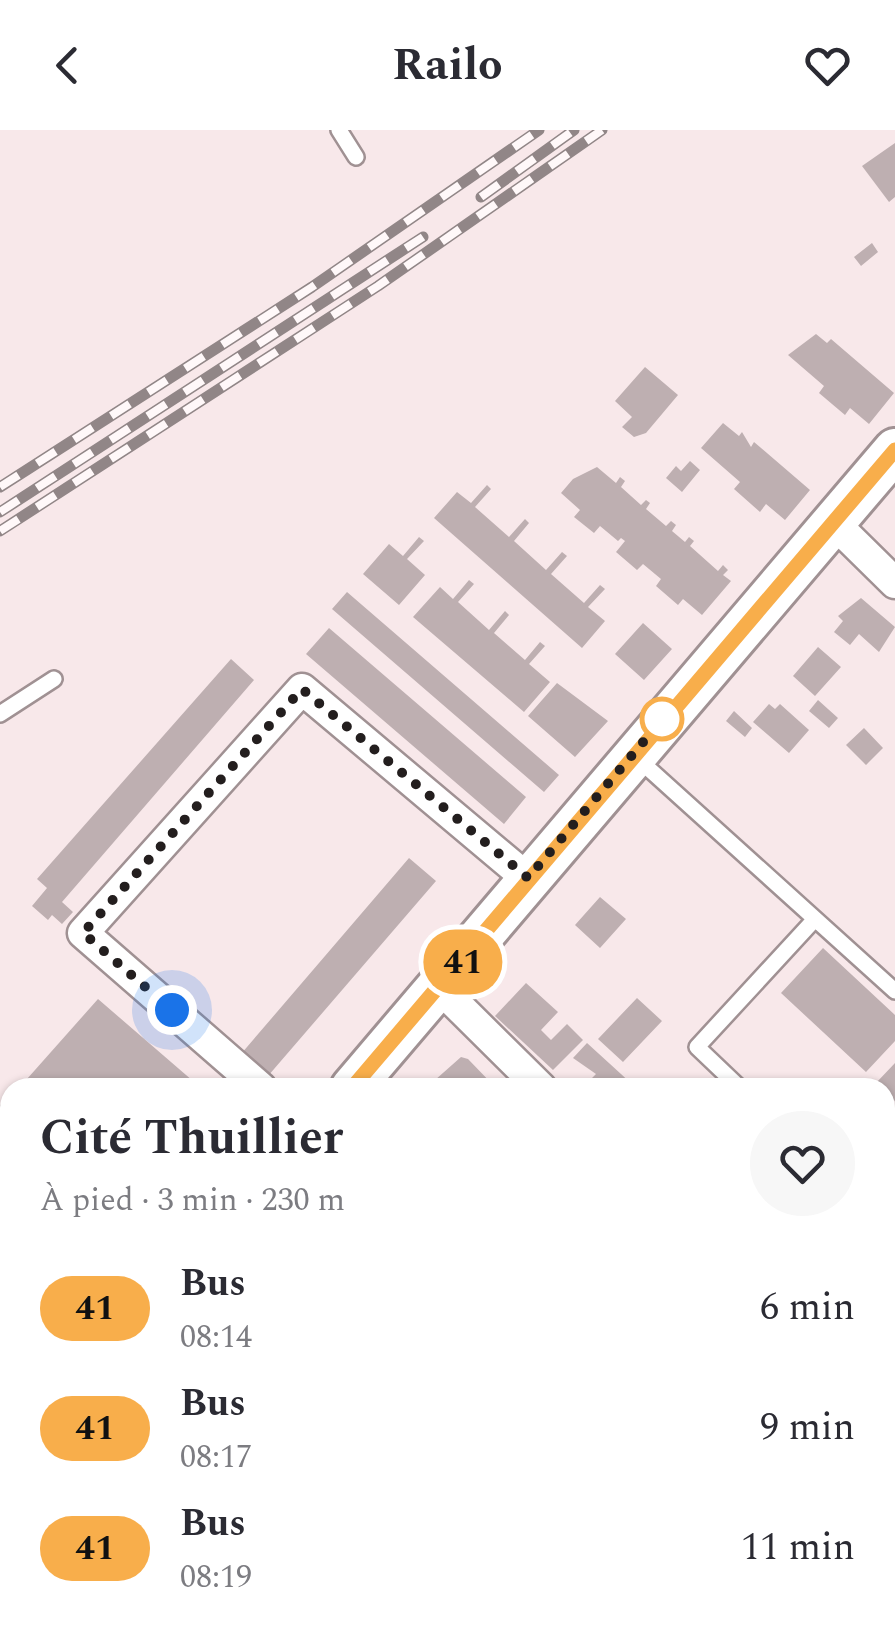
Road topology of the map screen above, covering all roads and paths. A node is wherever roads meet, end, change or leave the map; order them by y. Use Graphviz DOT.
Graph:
graph roads {
  1 [pos="339,130"];
  2 [pos="356,157"];
  3 [pos="895,450"];
  4 [pos="834,523"];
  5 [pos="895,583"];
  6 [pos="54,679"];
  7 [pos="0,714"];
  8 [pos="633,753"];
  9 [pos="528,878"];
  10 [pos="815,918"];
  11 [pos="440,988"];
  12 [pos="895,990"];
  13 [pos="250,1078"];
  14 [pos="361,1078"];
  15 [pos="530,1078"];
  16 [pos="730,1078"];
  1 -- 2 [label="lane"];
  3 -- 4 [label="street"];
  4 -- 5 [label="street"];
  4 -- 8 [label="street"];
  6 -- 7 [label="lane"];
  8 -- 9 [label="street"];
  8 -- 10 [label="lane"];
  9 -- 11 [label="street"];
  9 -- 13 [label="street"];
  10 -- 12 [label="lane"];
  10 -- 16 [label="lane"];
  11 -- 14 [label="street"];
  11 -- 15 [label="street"];
}
